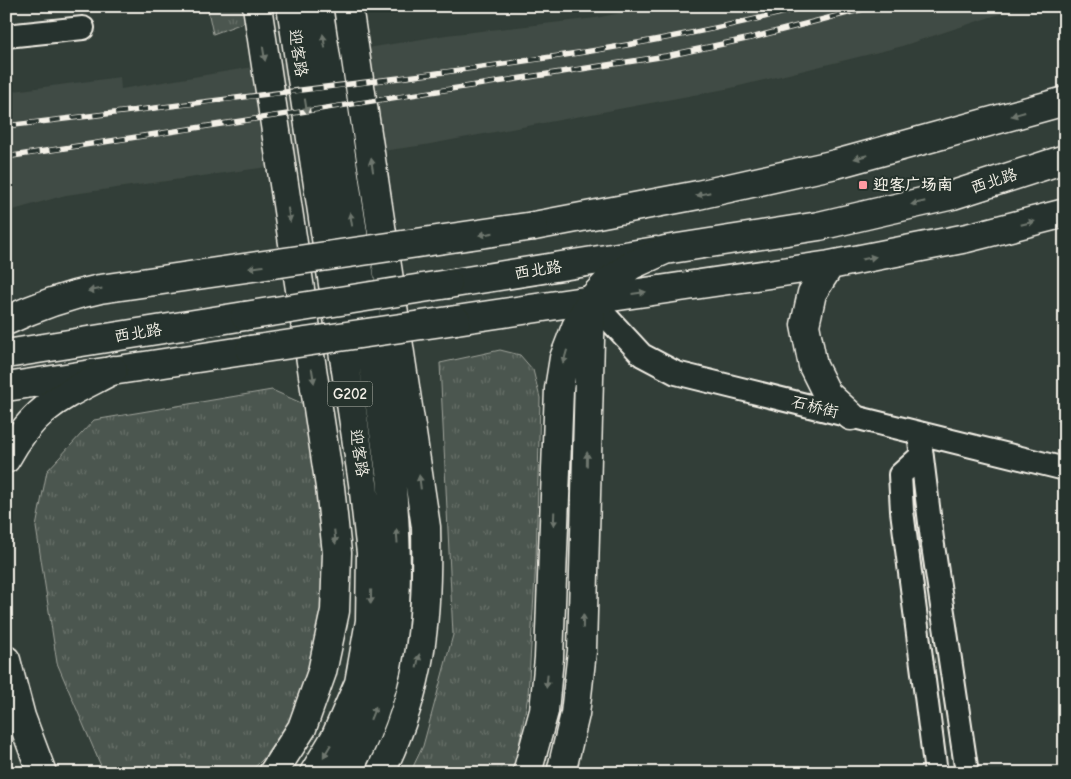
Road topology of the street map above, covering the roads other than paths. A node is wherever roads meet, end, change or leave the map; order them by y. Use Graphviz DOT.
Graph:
graph roads {
  1 [pos="257,6"];
  2 [pos="291,6"];
  3 [pos="318,6"];
  4 [pos="348,6"];
  5 [pos="83,28"];
  6 [pos="6,36"];
  7 [pos="1065,101"];
  8 [pos="1065,158"];
  9 [pos="1065,213"];
  10 [pos="665,250"];
  11 [pos="830,265"];
  12 [pos="591,300"];
  13 [pos="6,321"];
  14 [pos="6,354"];
  15 [pos="113,370"];
  16 [pos="6,387"];
  17 [pos="851,416"];
  18 [pos="919,433"];
  19 [pos="921,456"];
  20 [pos="6,459"];
  21 [pos="1065,468"];
  22 [pos="6,660"];
  23 [pos="42,773"];
  24 [pos="273,773"];
  25 [pos="314,773"];
  26 [pos="346,773"];
  27 [pos="380,773"];
  28 [pos="527,773"];
  29 [pos="561,773"];
  30 [pos="936,773"];
  31 [pos="967,773"];
  1 -- 24 [label="main road, one-way"];
  2 -- 25 [label="main road, 迎客路 / G202, one-way"];
  26 -- 3 [label="main road, 迎客路 / G202, one-way"];
  27 -- 4 [label="main road, one-way"];
  5 -- 6 [label="street"];
  7 -- 13 [label="main road, one-way, bridge"];
  8 -- 10 [label="main road, 西北路, one-way"];
  11 -- 9 [label="main road, 西北路, one-way"];
  10 -- 12 [label="main road"];
  10 -- 14 [label="main road, 西北路, bridge"];
  12 -- 11 [label="main road, 西北路, one-way"];
  11 -- 17 [label="main road"];
  12 -- 15 [label="main road, 西北路, bridge"];
  12 -- 17 [label="street, 石桥街"];
  12 -- 28 [label="main road, one-way"];
  29 -- 12 [label="main road, one-way"];
  15 -- 16 [label="main road, 西北路"];
  15 -- 20 [label="main road"];
  17 -- 18 [label="street, 石桥街"];
  18 -- 19 [label="street"];
  18 -- 21 [label="street, 石桥街"];
  19 -- 30 [label="street"];
  19 -- 31 [label="street"];
  22 -- 23 [label="main road"];
}
